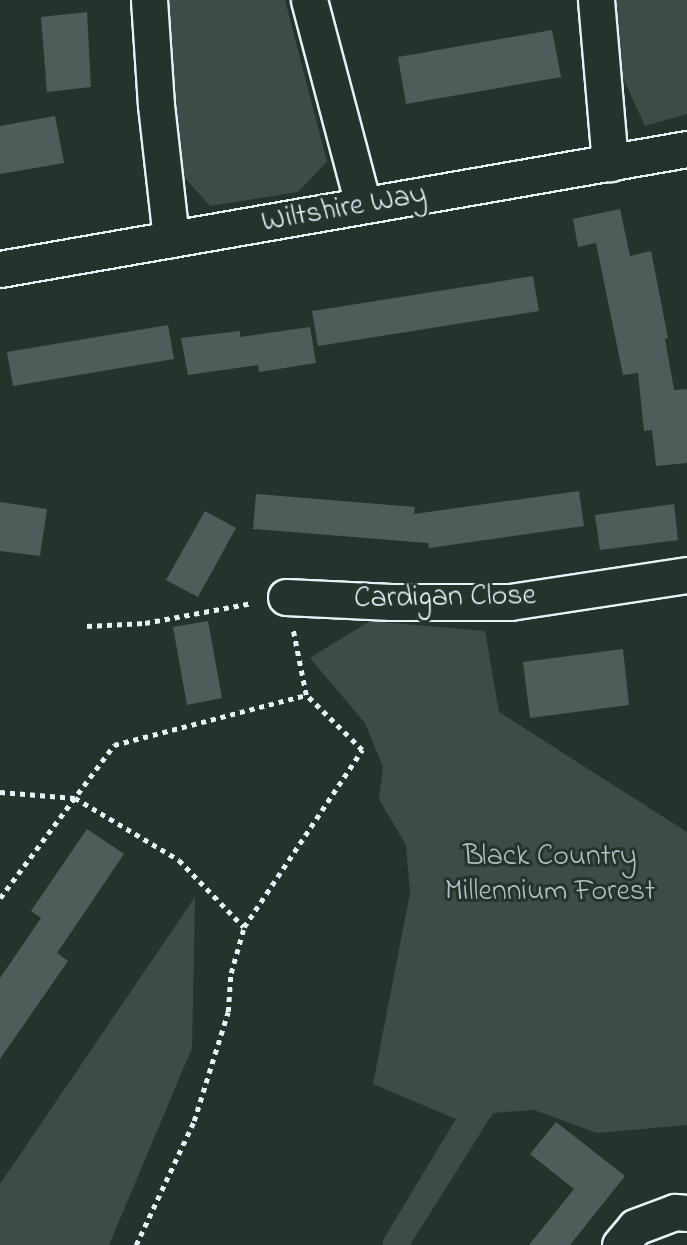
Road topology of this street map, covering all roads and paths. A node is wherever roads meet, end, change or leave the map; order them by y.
1 (149, 0) edge
2 (309, 0) edge
3 (596, 0) edge
4 (687, 149) edge
5 (610, 163) junction
6 (363, 205) junction
7 (171, 239) junction
8 (0, 269) edge
9 (687, 575) edge
10 (286, 597) junction
11 (87, 626) dead end
12 (306, 695) junction
13 (0, 792) edge
14 (75, 798) junction
15 (0, 898) edge
16 (244, 927) junction
17 (687, 1213) edge
18 (136, 1245) edge
19 (620, 1245) edge

1 - 7 street
2 - 6 street
3 - 5 street
4 - 5 street, Wiltshire Way
5 - 6 street, Wiltshire Way
6 - 7 street, Wiltshire Way
7 - 8 street, Wiltshire Way
9 - 10 street, Cardigan Close
10 - 11 path
10 - 12 path
12 - 14 path
12 - 16 path
13 - 14 path
14 - 15 path
14 - 16 path
16 - 18 path
17 - 19 street

